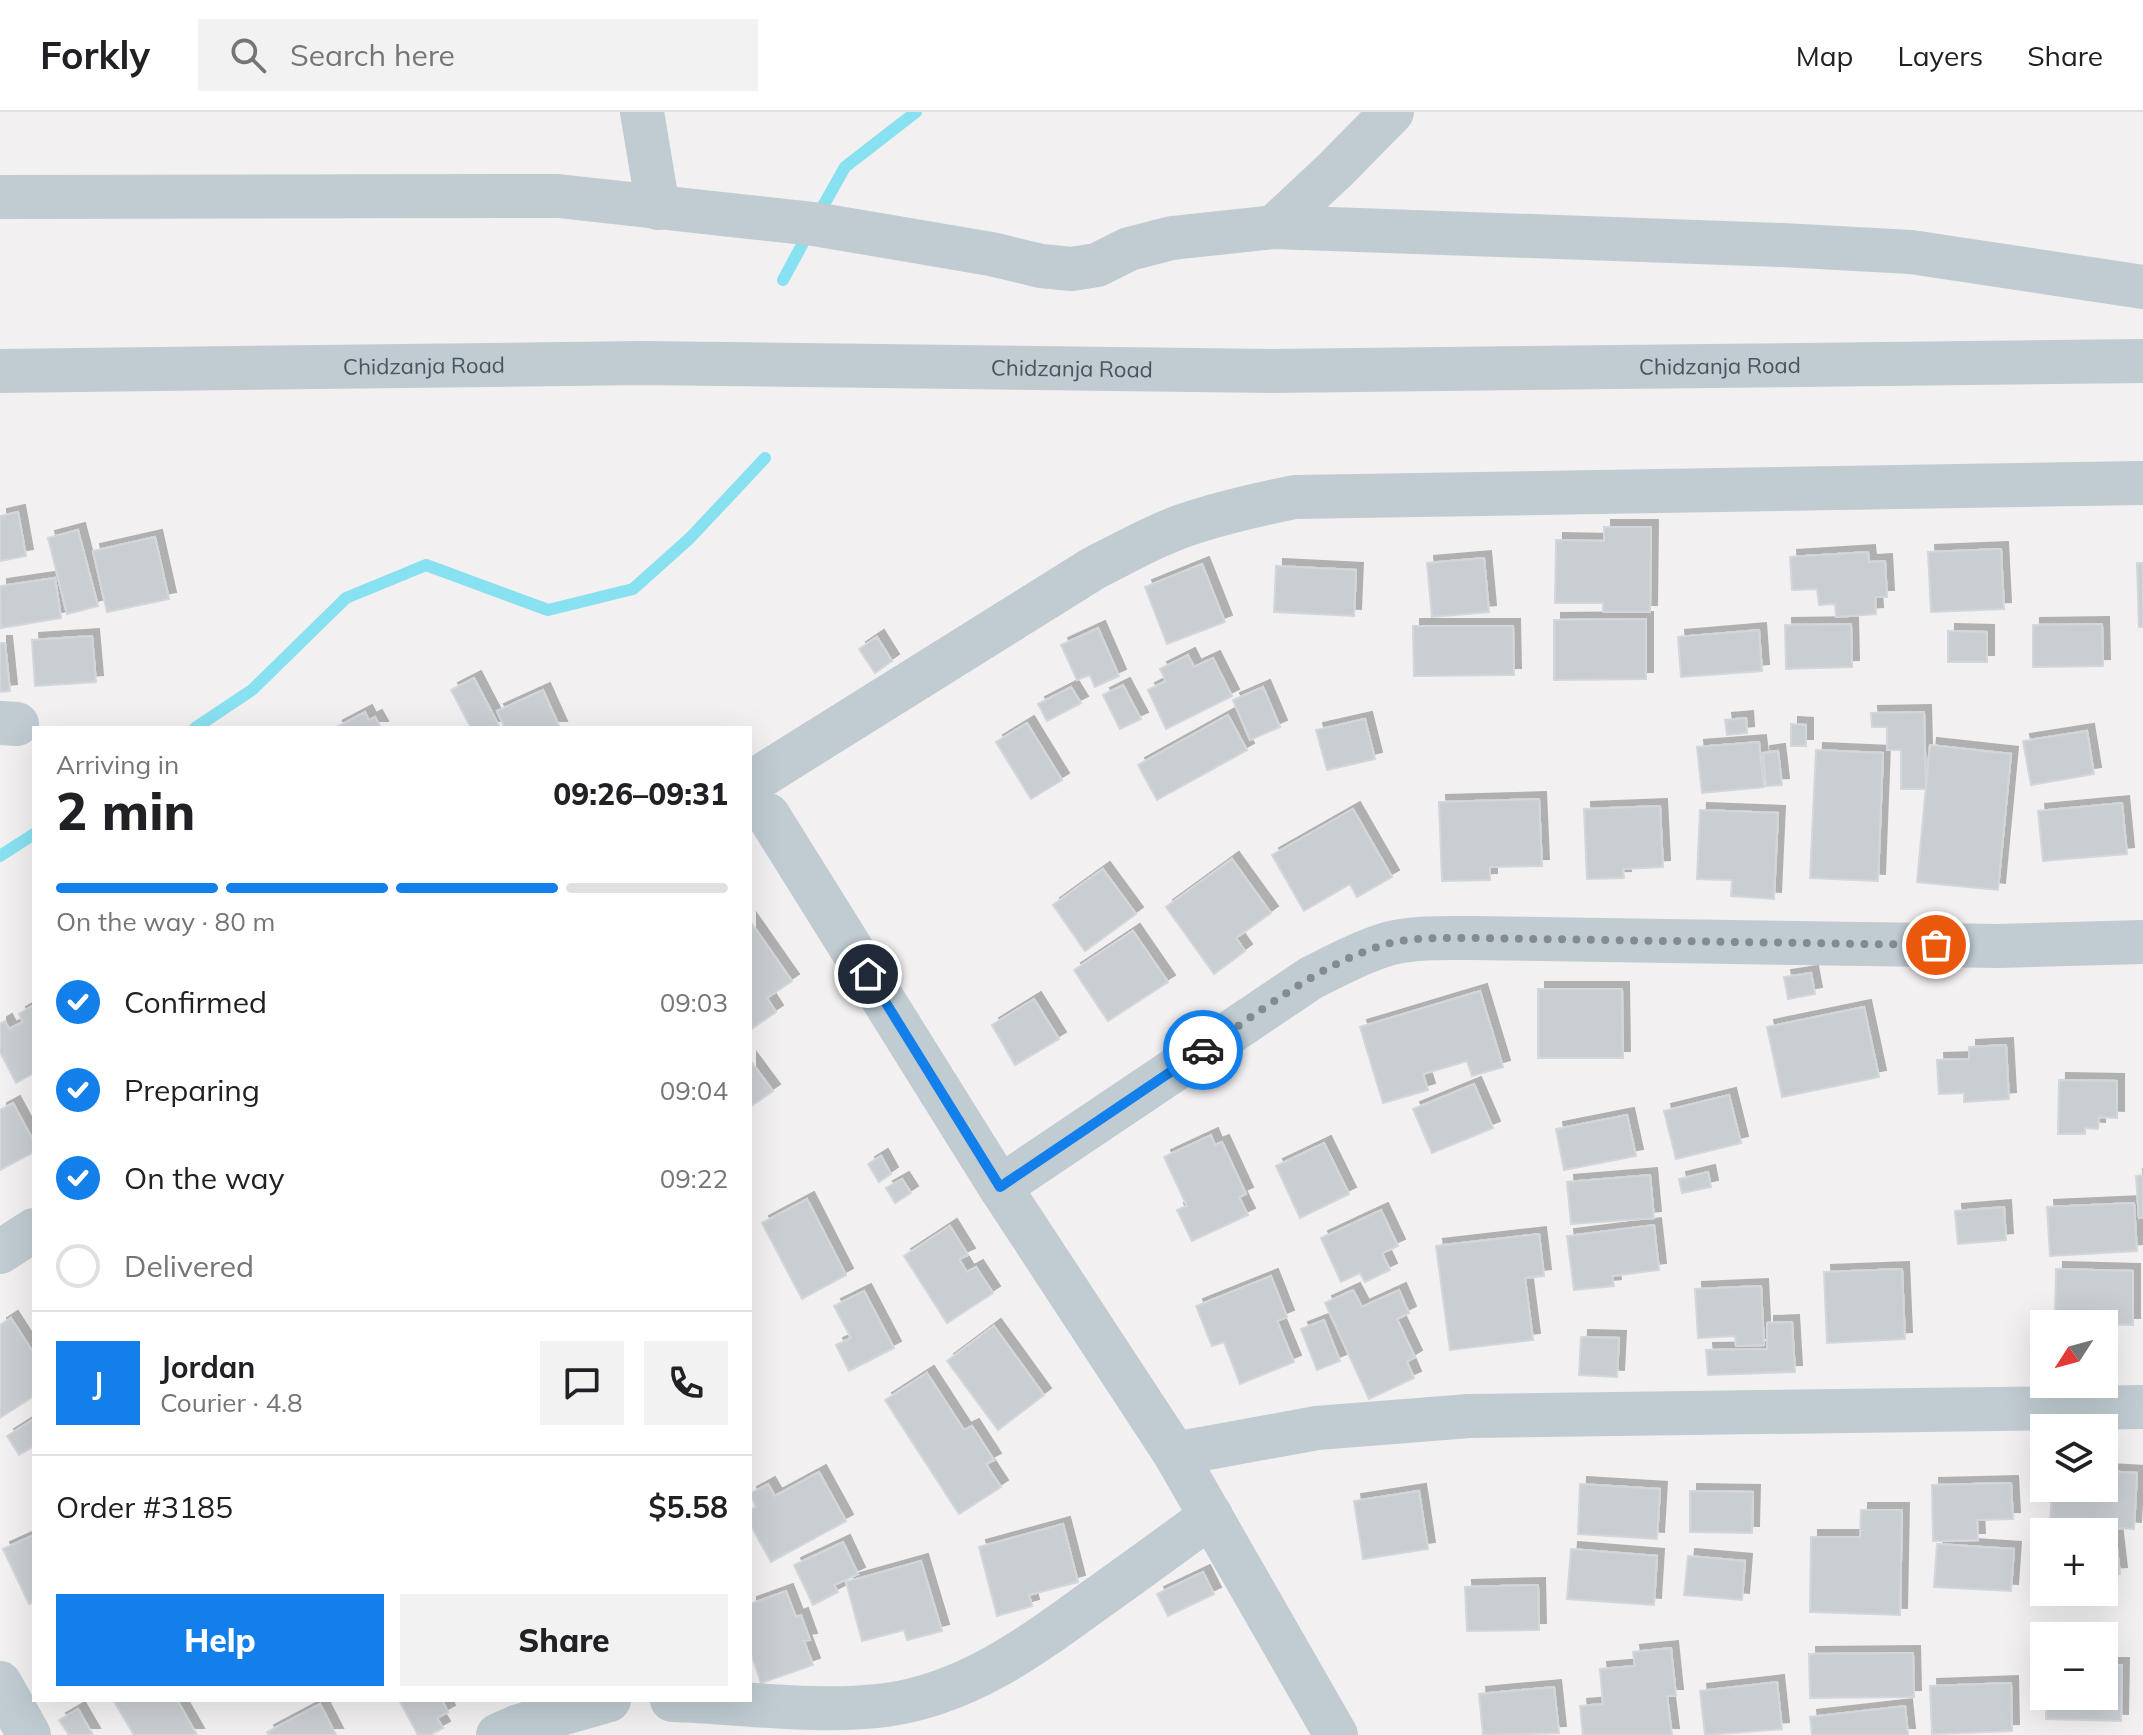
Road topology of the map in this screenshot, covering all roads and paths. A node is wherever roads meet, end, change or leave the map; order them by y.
1 (642, 112) edge
2 (1392, 112) edge
3 (0, 197) edge
4 (658, 208) junction
5 (1274, 227) junction
6 (2143, 287) edge
7 (2143, 361) edge
8 (0, 371) edge
9 (2143, 483) edge
10 (752, 782) edge
11 (752, 808) edge
12 (2143, 942) edge
13 (1000, 1187) junction
14 (32, 1231) edge
15 (0, 1252) edge
16 (2143, 1407) edge
17 (1175, 1454) junction
18 (1211, 1516) junction
19 (0, 1683) edge
20 (602, 1702) edge
21 (713, 1702) edge
22 (29, 1735) edge
23 (498, 1735) edge
24 (1336, 1735) edge

1 - 4 street
2 - 5 street
3 - 4 street
4 - 5 street
5 - 6 street
7 - 8 street, Chidzanja Road
9 - 10 street
11 - 13 street
12 - 13 street
13 - 17 street
14 - 15 street
16 - 17 street
17 - 18 street
18 - 21 street
18 - 24 street
19 - 22 street
20 - 23 street

